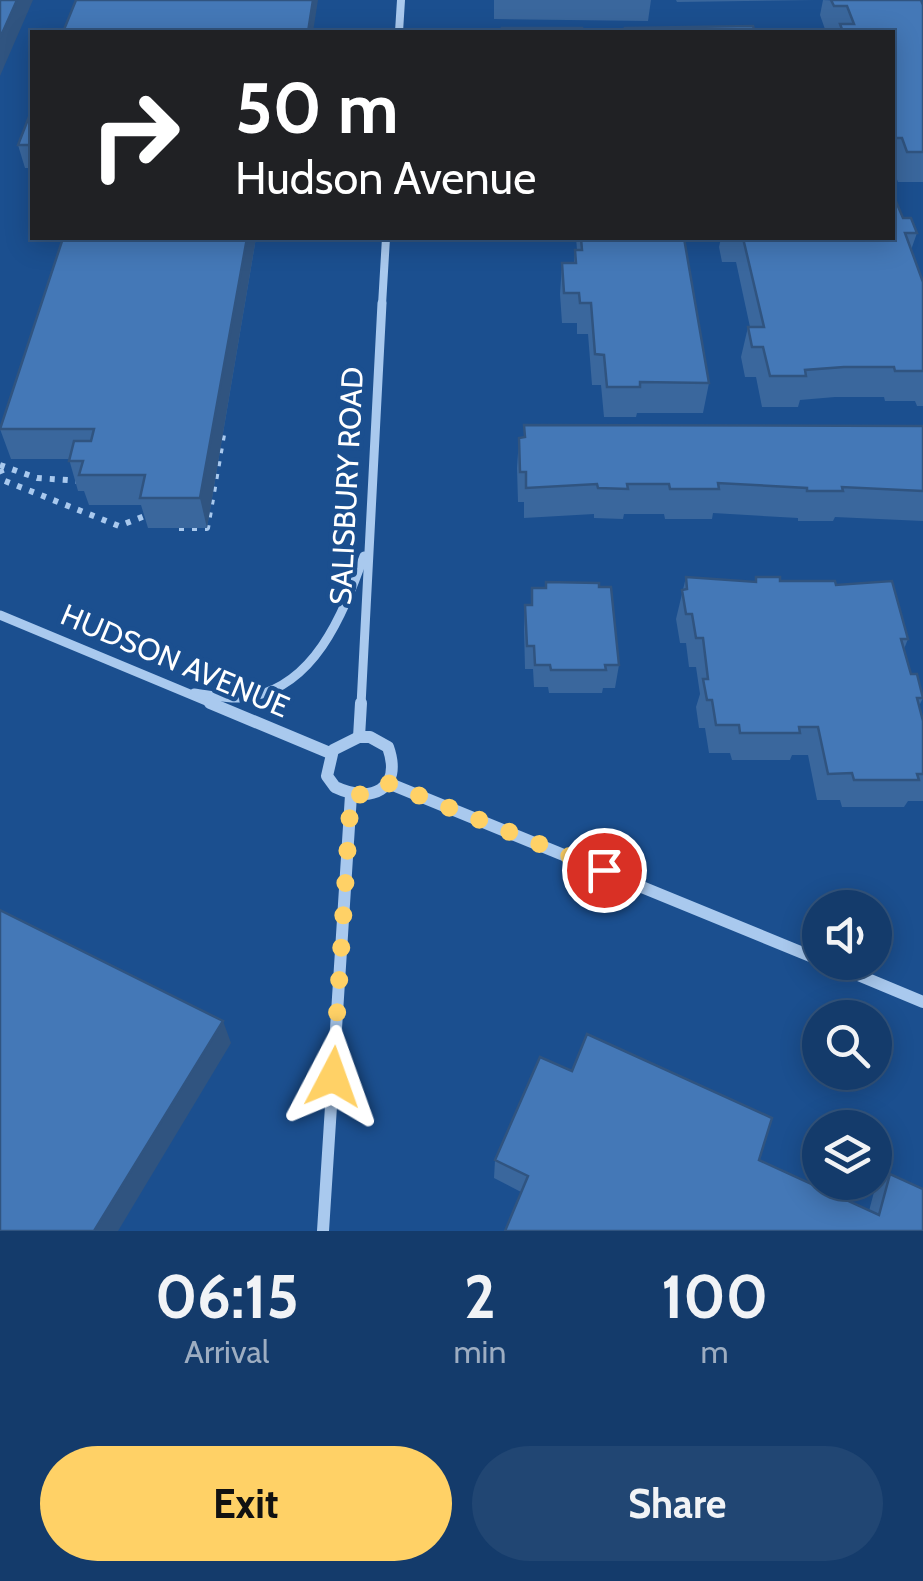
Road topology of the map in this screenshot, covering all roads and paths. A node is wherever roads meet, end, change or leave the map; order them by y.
1 (401, 0) edge
2 (398, 30) edge
3 (386, 240) edge
4 (224, 432) dead end
5 (0, 467) edge
6 (81, 481) edge
7 (148, 528) edge
8 (168, 528) edge
9 (369, 541) junction
10 (0, 615) edge
11 (182, 692) junction
12 (359, 737) junction
13 (330, 753) junction
14 (388, 783) junction
15 (351, 795) junction
16 (802, 952) edge
17 (869, 980) edge
18 (923, 1002) edge
19 (324, 1231) edge

1 - 2 street
3 - 9 street, SALISBURY ROAD
4 - 8 path
5 - 6 path
5 - 7 path
9 - 11 street
9 - 12 street, SALISBURY ROAD
10 - 11 street, HUDSON AVENUE
11 - 13 street, HUDSON AVENUE
12 - 13 street
12 - 14 street
13 - 15 street
14 - 15 street
14 - 16 street
15 - 19 street
17 - 18 street

